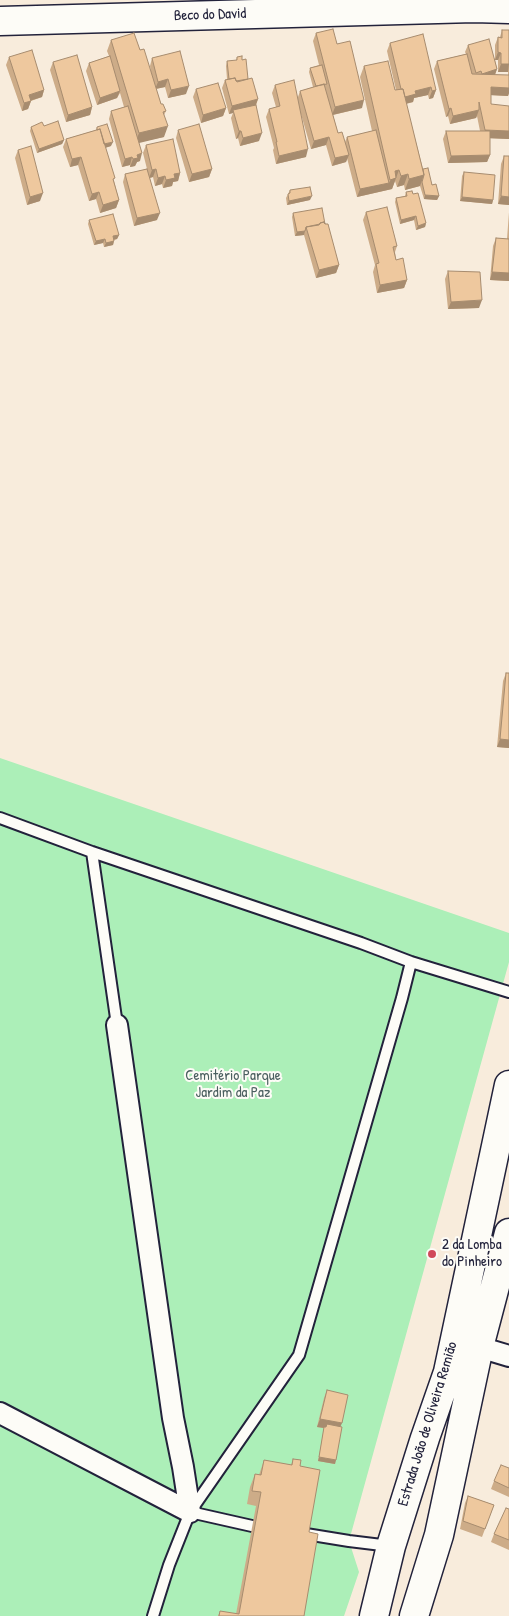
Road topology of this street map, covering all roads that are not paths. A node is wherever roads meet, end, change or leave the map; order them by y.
1 (472, 4) edge
2 (509, 9) edge
3 (0, 21) edge
4 (0, 818) edge
5 (92, 852) junction
6 (411, 962) junction
7 (509, 992) edge
8 (117, 1024) joint
9 (509, 1085) edge
10 (509, 1233) edge
11 (479, 1347) junction
12 (509, 1356) edge
13 (0, 1413) edge
14 (190, 1512) junction
15 (400, 1518) junction
16 (252, 1526) dead end
17 (306, 1534) edge
18 (439, 1535) junction
19 (391, 1546) junction
20 (385, 1573) junction
21 (423, 1586) junction
22 (153, 1616) edge
23 (374, 1616) edge
24 (414, 1616) edge

1 - 2 main road, Beco do David
1 - 3 main road, Beco do David
4 - 5 lane
5 - 6 lane
5 - 8 lane
6 - 7 lane
6 - 14 lane
8 - 14 street
9 - 15 main road, Estrada João de Oliveira Remião
10 - 11 main road, Estrada João de Oliveira Remião
11 - 12 street
11 - 18 main road, Estrada João de Oliveira Remião
13 - 14 street
14 - 16 lane
14 - 22 lane
15 - 18 main road
15 - 19 main road, Estrada João de Oliveira Remião
17 - 19 lane
18 - 21 main road, Estrada João de Oliveira Remião
19 - 20 main road, Estrada João de Oliveira Remião
20 - 21 main road
20 - 23 main road, Estrada João de Oliveira Remião
21 - 24 main road, Estrada João de Oliveira Remião

